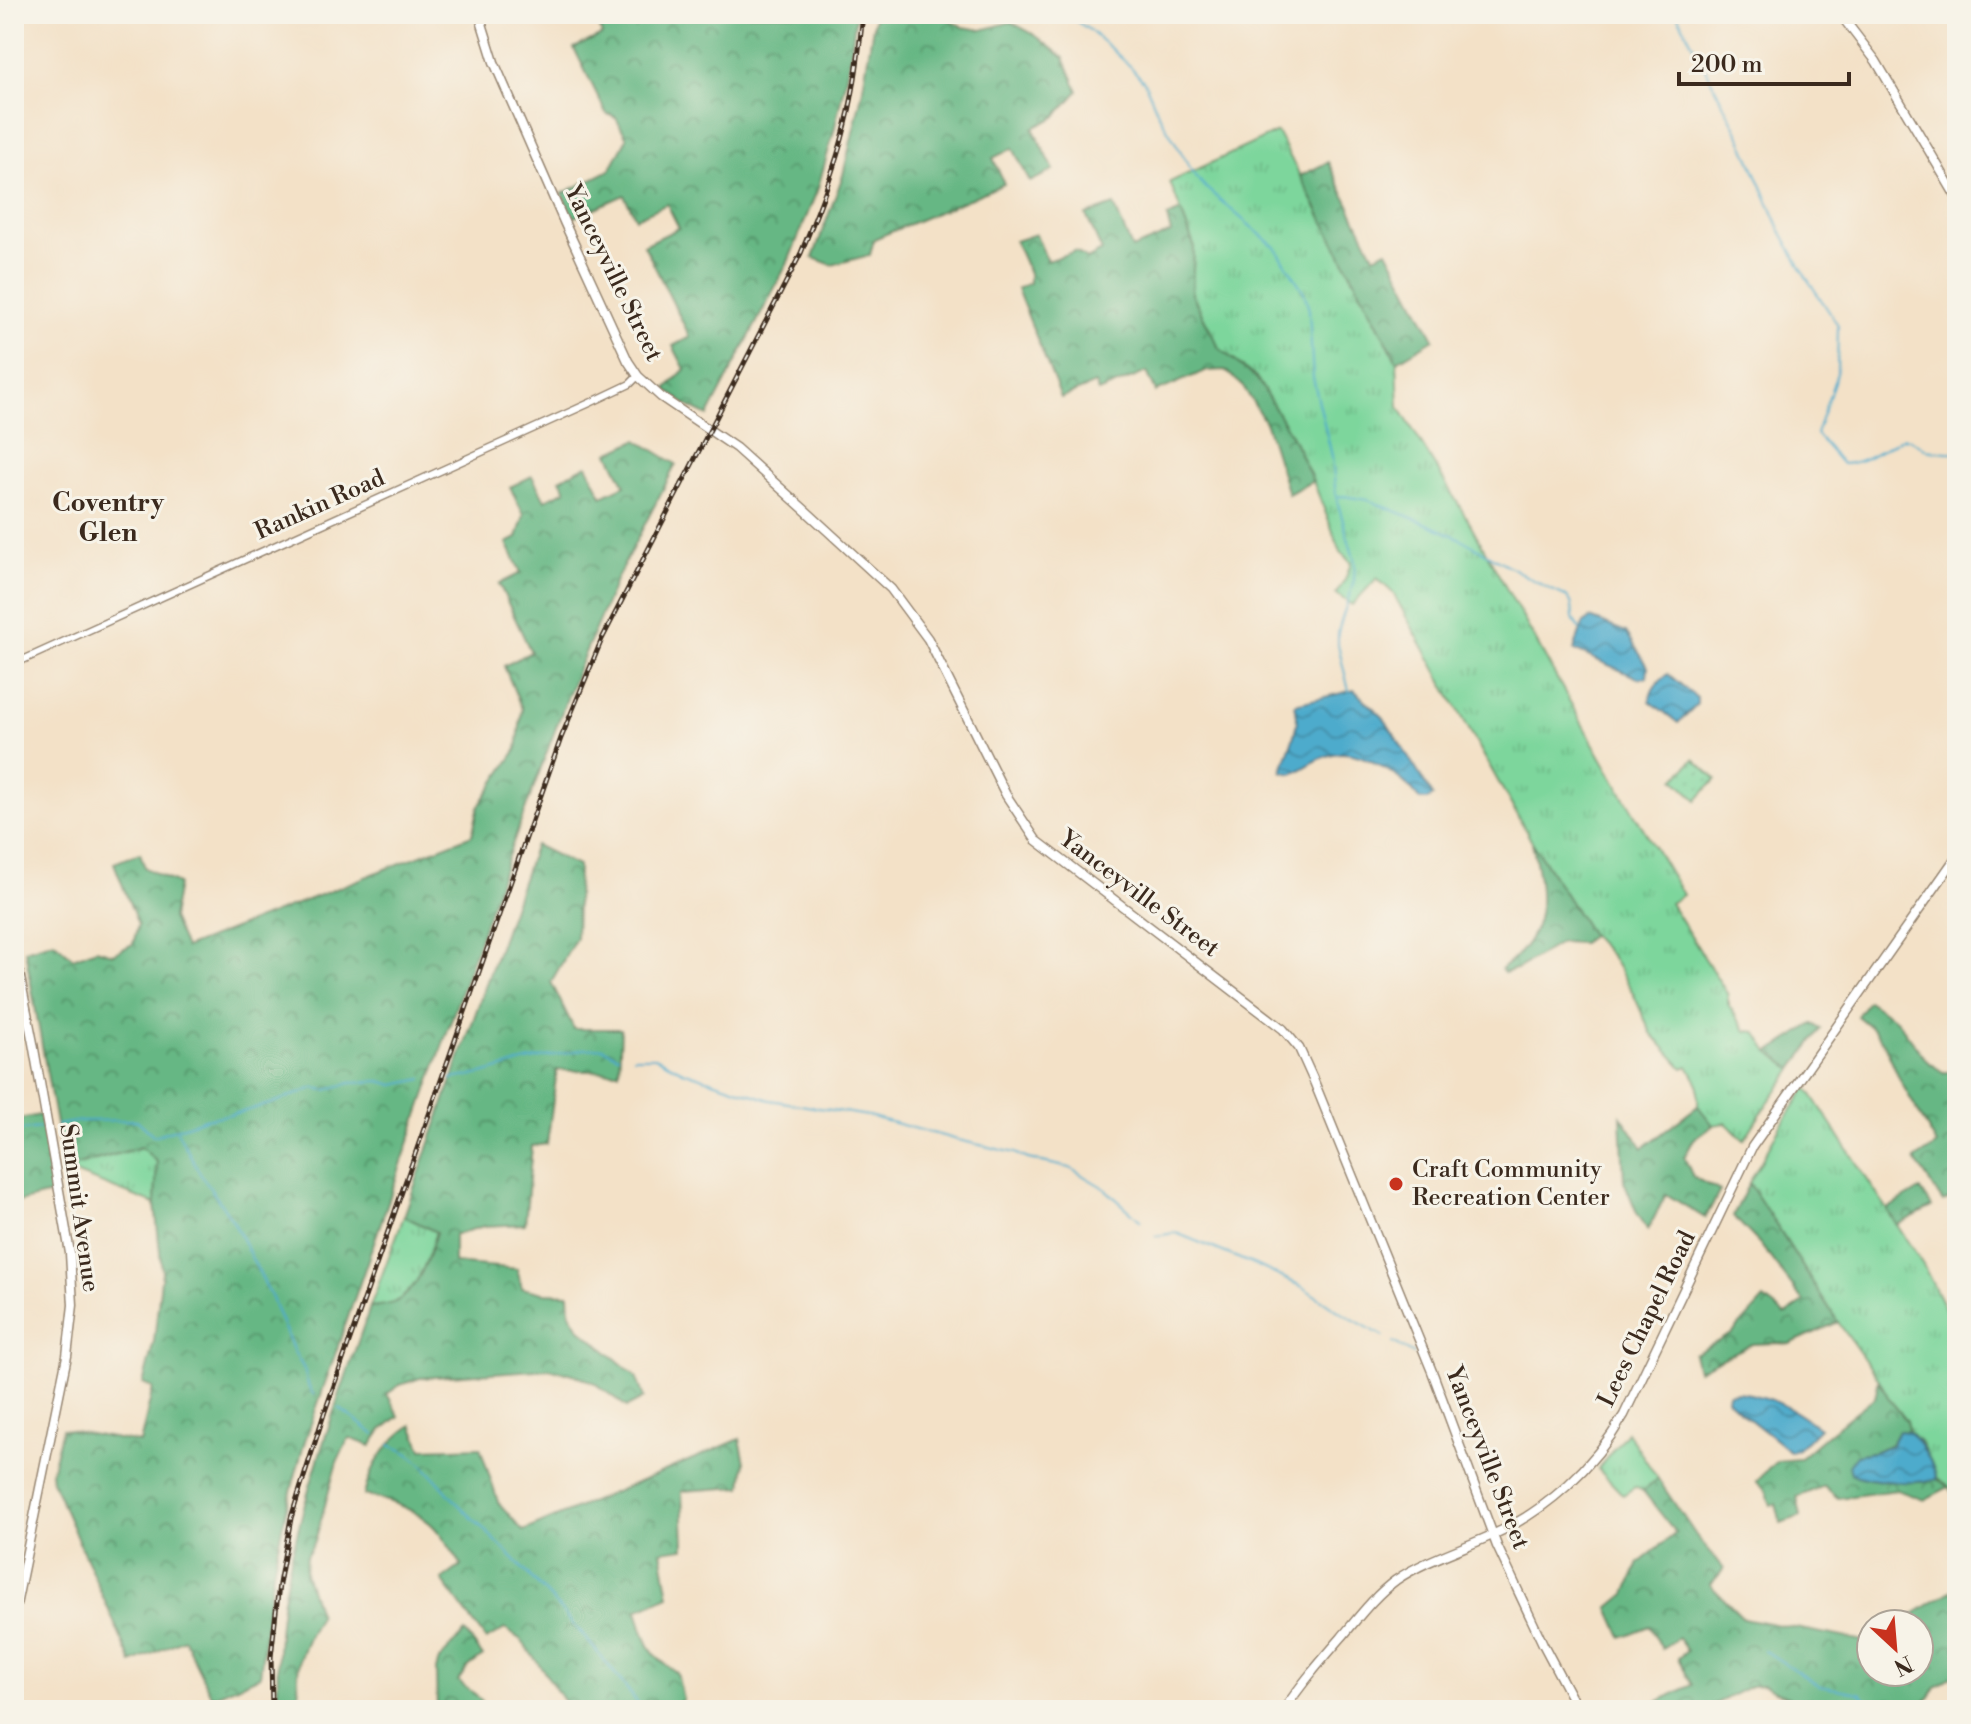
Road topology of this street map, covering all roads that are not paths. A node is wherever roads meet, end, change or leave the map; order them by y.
1 (479, 14) edge
2 (1840, 14) edge
3 (1957, 198) edge
4 (638, 376) junction
5 (14, 664) edge
6 (1957, 856) edge
7 (14, 947) edge
8 (1493, 1535) junction
9 (14, 1615) edge
10 (1284, 1710) edge
11 (1578, 1710) edge

1 - 4 main road, Yanceyville Street
2 - 3 main road
4 - 5 street, Rankin Road
4 - 8 main road, Yanceyville Street
6 - 8 main road, Lees Chapel Road
7 - 9 main road, Summit Avenue
8 - 10 main road, Lees Chapel Road
8 - 11 main road, Yanceyville Street

